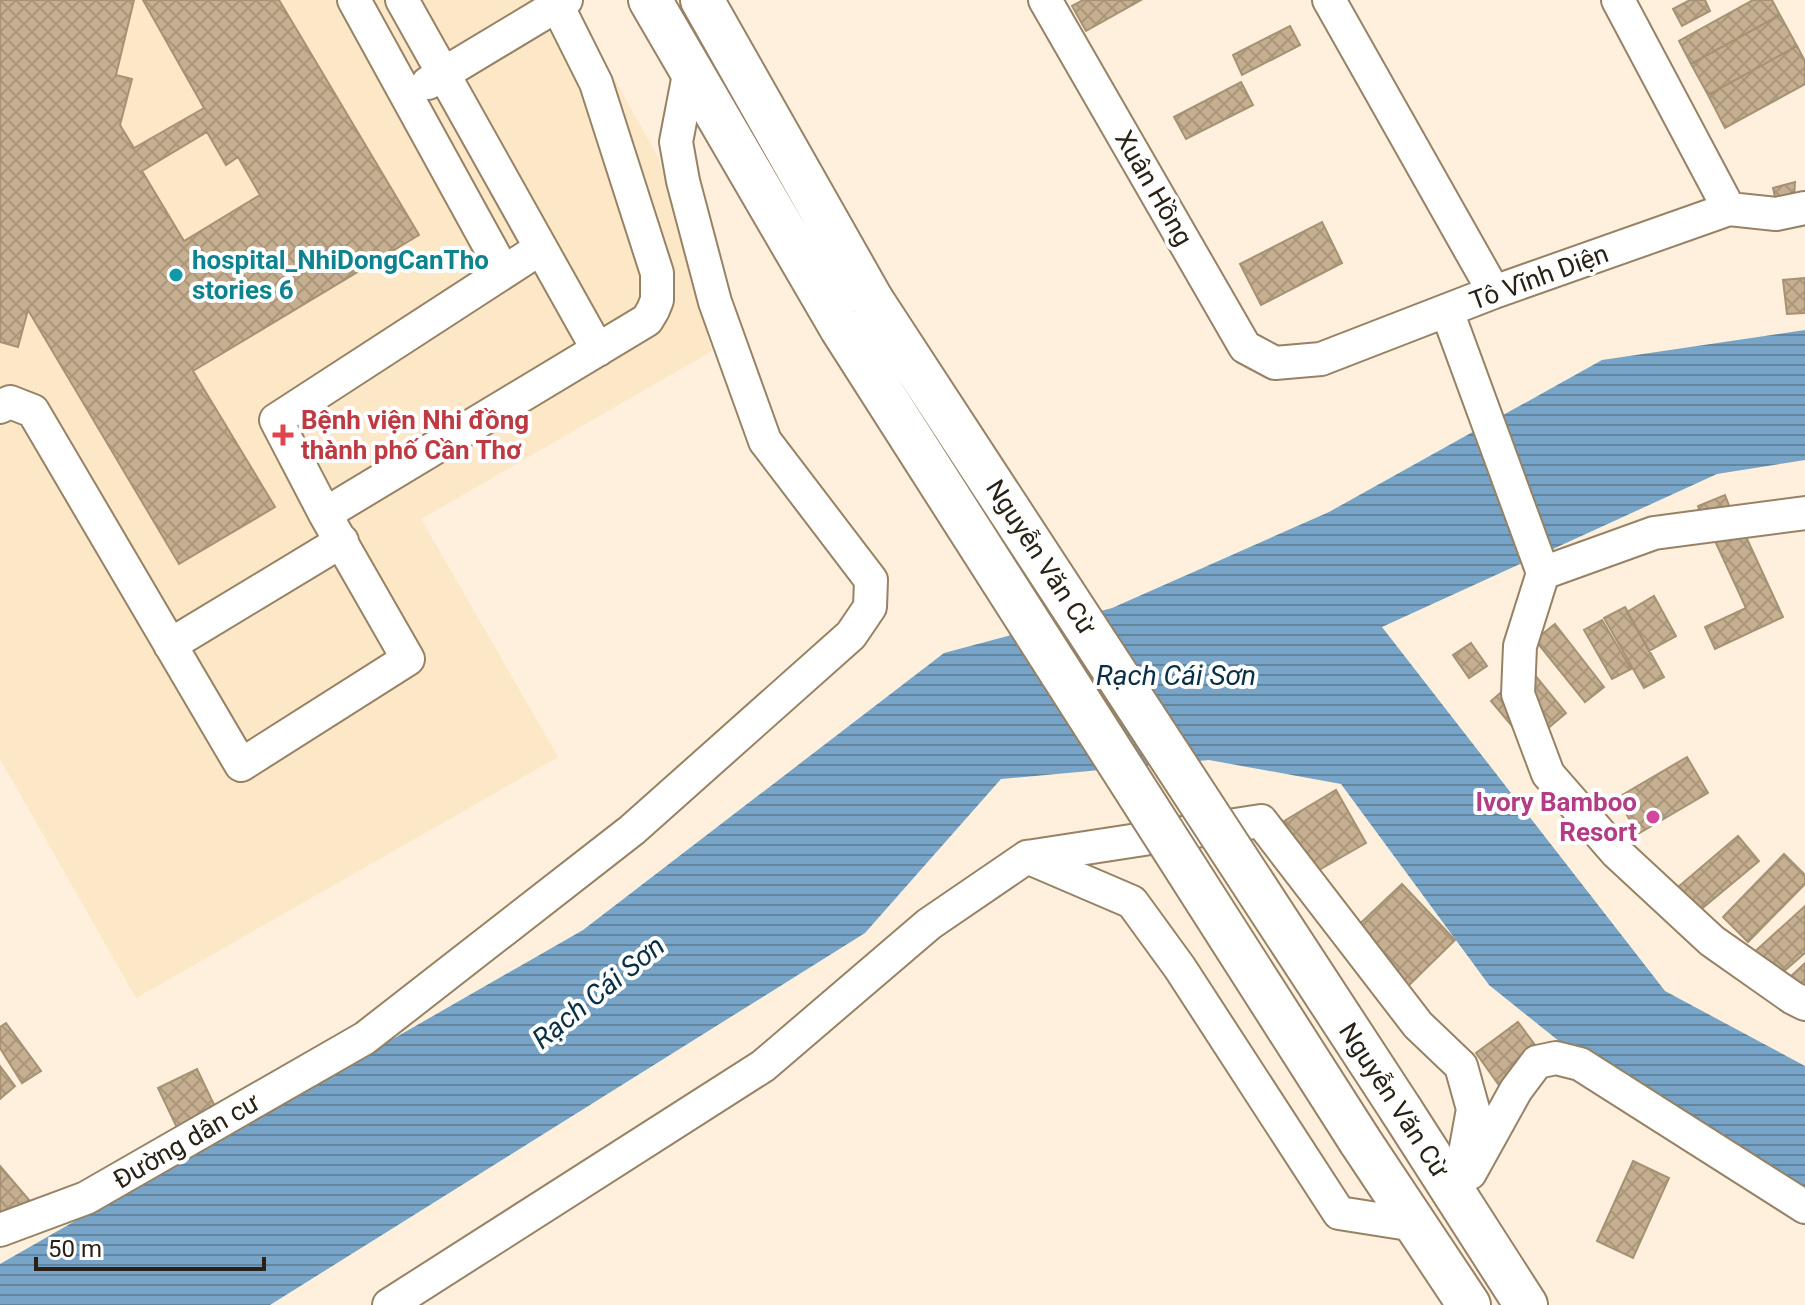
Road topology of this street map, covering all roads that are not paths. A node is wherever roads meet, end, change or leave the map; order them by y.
1 (354, 0) edge
2 (402, 0) edge
3 (650, 0) edge
4 (702, 0) edge
5 (1045, 0) edge
6 (1329, 0) edge
7 (1618, 0) edge
8 (562, 3) edge
9 (690, 69) junction
10 (444, 73) junction
11 (406, 97) junction
12 (1729, 209) junction
13 (1795, 216) edge
14 (541, 248) junction
15 (503, 271) junction
16 (1494, 292) junction
17 (1447, 311) junction
18 (598, 350) junction
19 (1275, 363) joint
20 (0, 407) edge
21 (1805, 513) edge
22 (334, 528) junction
23 (1543, 573) junction
24 (170, 645) junction
25 (1027, 857) junction
26 (1805, 1004) edge
27 (1457, 1197) junction
28 (1805, 1207) edge
29 (1415, 1225) junction
30 (0, 1230) edge
31 (389, 1305) edge
32 (1469, 1305) edge
33 (1526, 1305) edge

1 - 11 street
2 - 10 street
3 - 9 main road, Nguyễn Văn Cừ
4 - 27 main road, Nguyễn Văn Cừ, bridge
5 - 19 street, Xuân Hồng
6 - 16 street
7 - 12 street
8 - 10 street
8 - 18 street
9 - 29 main road, Nguyễn Văn Cừ, bridge
9 - 30 street, Đường dân cư
10 - 11 street
10 - 14 street
11 - 15 street
12 - 13 street, Tô Vĩnh Diện
12 - 16 street, Tô Vĩnh Diện
14 - 15 street
14 - 18 street
15 - 22 street
16 - 17 street, Tô Vĩnh Diện
17 - 19 street, Tô Vĩnh Diện
17 - 23 street
18 - 22 street
20 - 24 street
21 - 23 street
22 - 24 street
22 - 24 street
23 - 26 street
25 - 27 street
25 - 29 street
25 - 31 street
27 - 28 street
27 - 33 main road, Nguyễn Văn Cừ
29 - 32 main road, Nguyễn Văn Cừ

